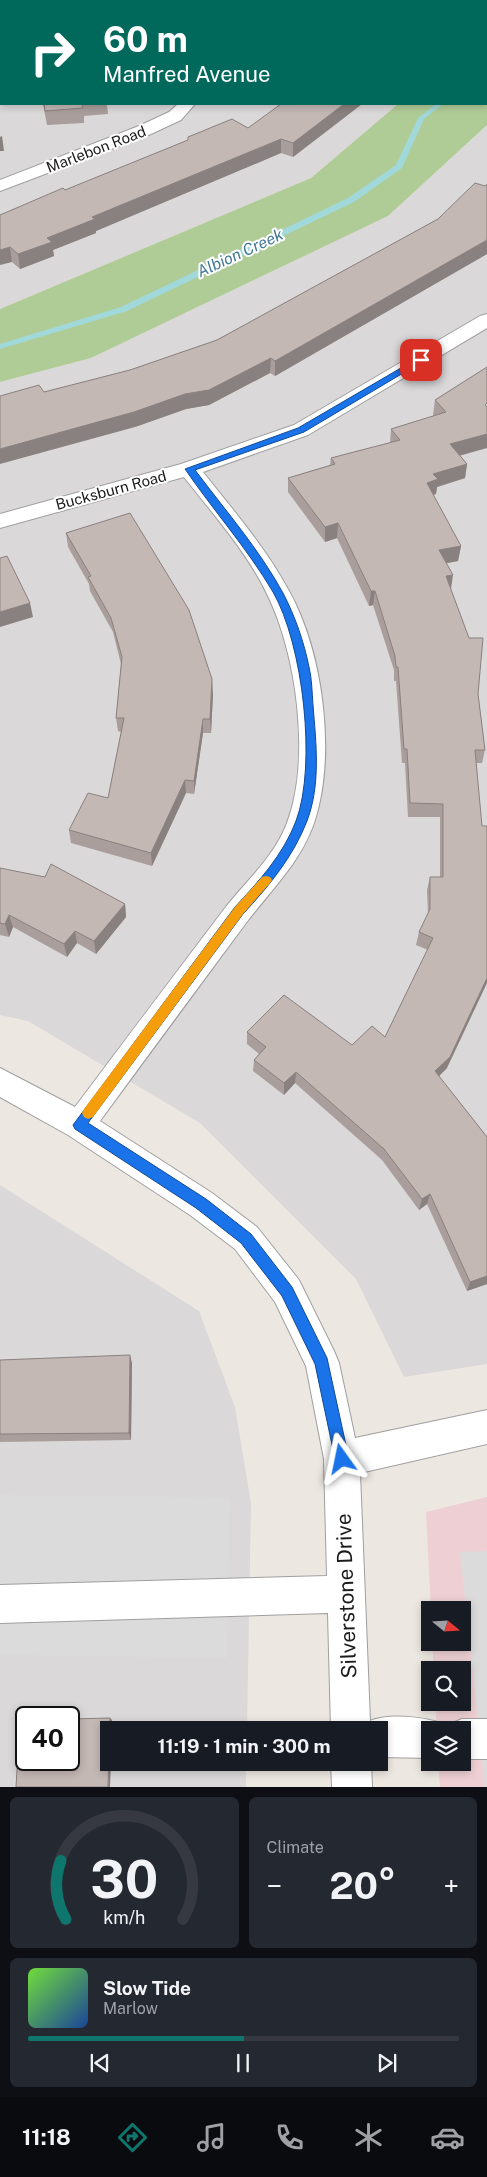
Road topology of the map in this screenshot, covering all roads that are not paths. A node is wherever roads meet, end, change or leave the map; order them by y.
1 (186, 105) edge
2 (0, 186) edge
3 (487, 320) edge
4 (189, 469) junction
5 (0, 520) edge
6 (0, 1081) edge
7 (79, 1125) junction
8 (487, 1427) edge
9 (342, 1459) junction
10 (347, 1594) junction
11 (0, 1604) edge
12 (351, 1721) edge
13 (388, 1737) edge
14 (421, 1738) edge
15 (471, 1739) edge
16 (487, 1739) edge
17 (351, 1771) edge
18 (352, 1787) edge

1 - 2 street, Marlebon Road
3 - 4 street, Bucksburn Road
4 - 5 street, Bucksburn Road
4 - 7 street
6 - 7 street, Silverstone Drive
7 - 9 street, Silverstone Drive
8 - 9 street
9 - 10 street, Silverstone Drive
10 - 11 street
10 - 12 street, Silverstone Drive
13 - 14 street
15 - 16 street
17 - 18 street

